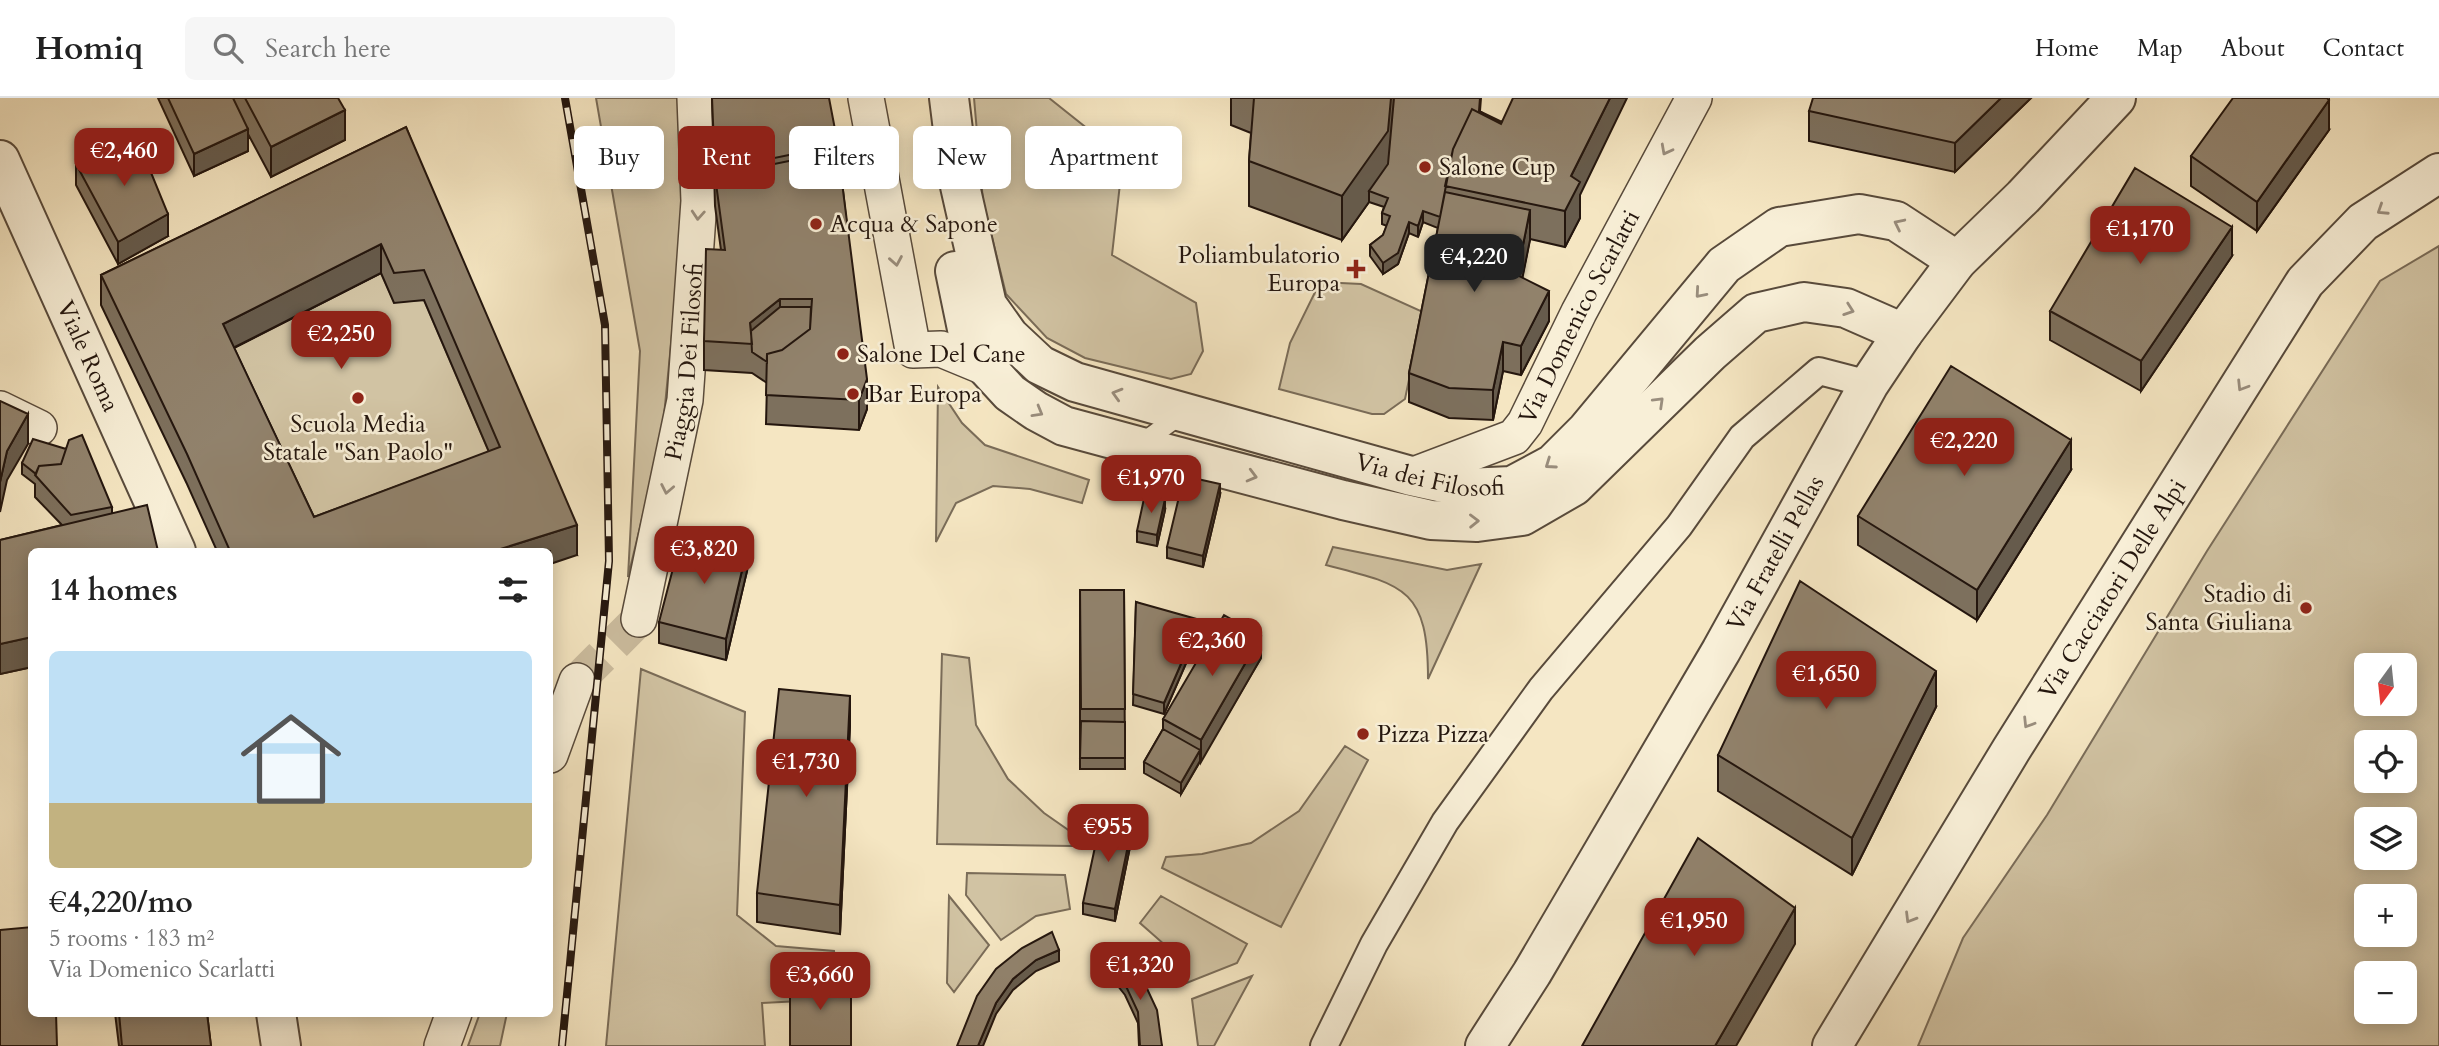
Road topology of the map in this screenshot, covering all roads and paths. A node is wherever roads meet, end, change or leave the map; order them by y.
1 (695, 98) edge
2 (866, 98) edge
3 (949, 98) edge
4 (1693, 98) edge
5 (2116, 98) edge
6 (952, 126) edge
7 (0, 160) edge
8 (2439, 173) edge
9 (960, 189) edge
10 (961, 189) edge
11 (1957, 261) junction
12 (1903, 333) junction
13 (987, 368) junction
14 (1869, 384) junction
15 (0, 410) edge
16 (1183, 413) junction
17 (39, 428) dead end
18 (1138, 446) junction
19 (1411, 476) junction
20 (1129, 483) dead end
21 (175, 548) edge
22 (639, 619) tunnel mouth
23 (577, 681) tunnel mouth
24 (553, 747) edge
25 (277, 1017) edge
26 (453, 1017) edge
27 (1841, 1038) edge
28 (281, 1046) edge
29 (442, 1046) edge
30 (1324, 1046) edge
31 (1485, 1046) edge

1 -> 22 street, Piaggia Dei Filosofi
2 -> 13 street
3 - 6 street, Via dei Filosofi
4 -> 19 street, Via Domenico Scarlatti
5 - 11 street, Via Fratelli Pellas
7 - 21 street, Viale Roma
8 -> 27 street, Via Cacciatori Delle Alpi
9 - 13 street, Via dei Filosofi
16 -> 10 street, Via dei Filosofi
11 - 12 street, Via Fratelli Pellas
11 -> 19 street, Via dei Filosofi
12 - 14 street, Via Fratelli Pellas
18 -> 12 street, Via dei Filosofi
13 -> 18 street, Via dei Filosofi
14 - 30 street
14 - 31 street, Via Fratelli Pellas
15 - 17 street
16 - 18 lane
16 - 19 street, Via dei Filosofi
18 - 20 lane
23 - 24 street
25 - 28 street
26 - 29 street

